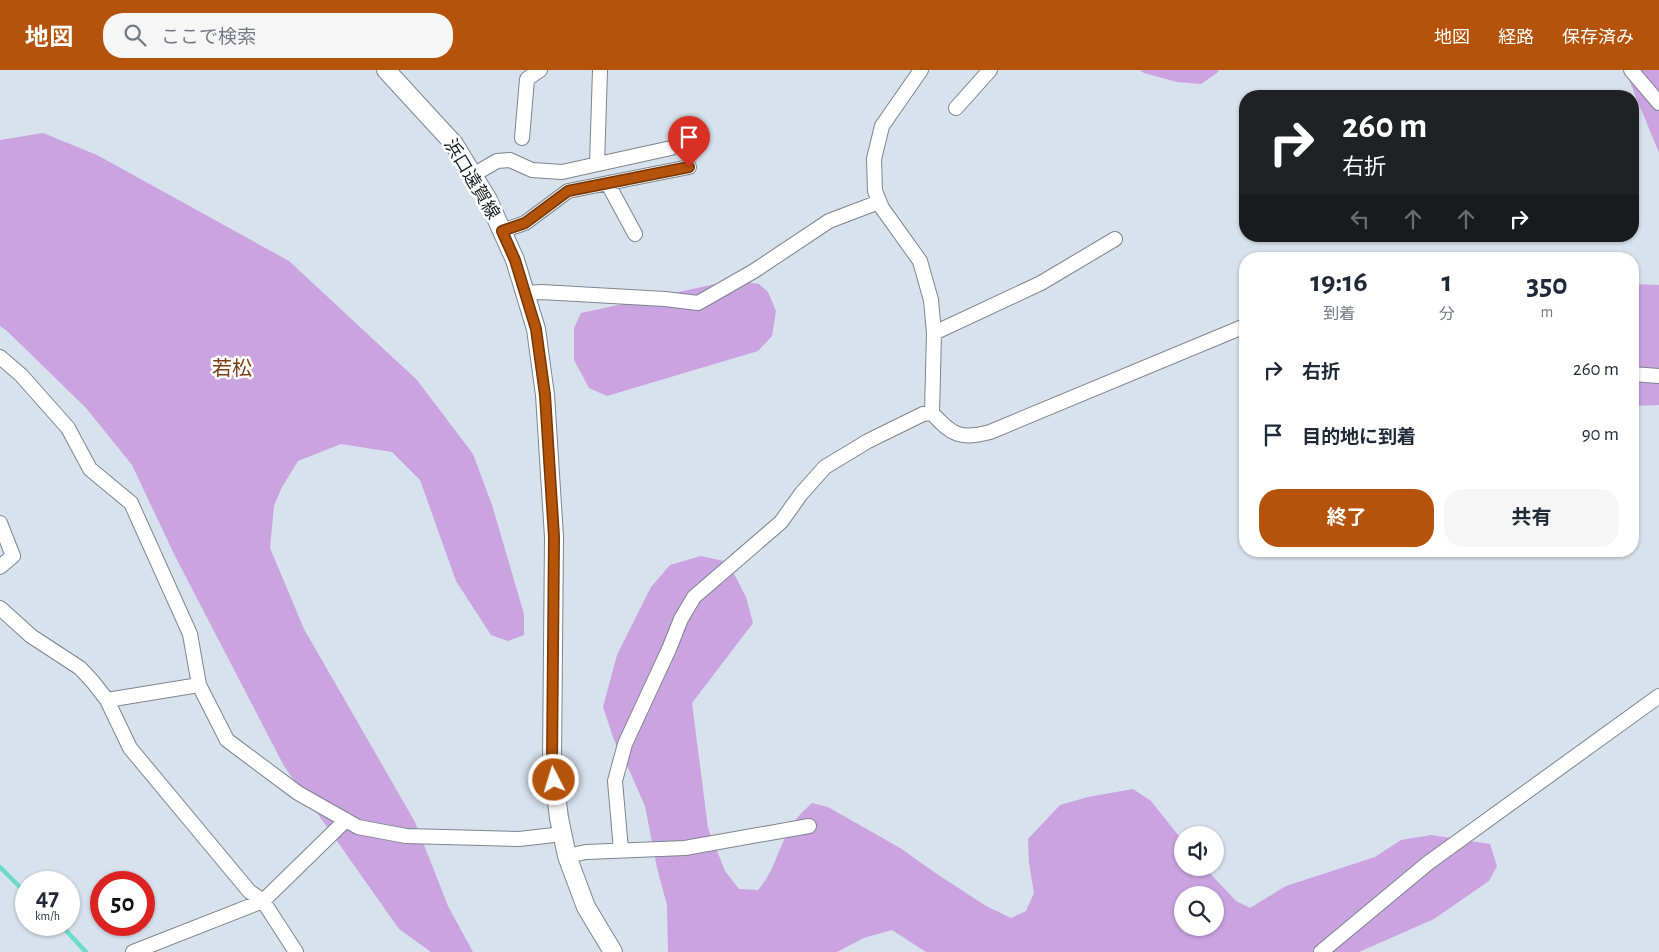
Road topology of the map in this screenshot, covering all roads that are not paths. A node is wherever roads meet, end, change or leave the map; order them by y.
1 (386, 70) edge
2 (540, 70) edge
3 (600, 70) edge
4 (921, 70) edge
5 (990, 70) edge
6 (1631, 70) edge
7 (1659, 103) edge
8 (956, 108) dead end
9 (522, 138) dead end
10 (670, 148) dead end
11 (597, 164) junction
12 (689, 167) dead end
13 (473, 175) junction
14 (608, 184) junction
15 (880, 202) junction
16 (502, 231) junction
17 (635, 234) dead end
18 (1116, 239) dead end
19 (525, 293) junction
20 (1239, 328) edge
21 (934, 333) junction
22 (3, 364) edge
23 (1639, 375) edge
24 (1659, 376) edge
25 (932, 413) junction
26 (0, 523) edge
27 (0, 567) edge
28 (0, 608) edge
29 (199, 685) junction
30 (1659, 696) edge
31 (107, 700) junction
32 (346, 820) junction
33 (809, 826) dead end
34 (563, 834) junction
35 (621, 850) junction
36 (567, 856) junction
37 (263, 901) junction
38 (133, 952) edge
39 (296, 952) edge
40 (613, 952) edge
41 (1321, 952) edge

1 - 13 main road, 浜口遠賀線
2 - 9 street
3 - 11 street
4 - 15 street
5 - 8 street
6 - 7 street
10 - 11 street
11 - 13 street
12 - 14 street
13 - 16 main road, 浜口遠賀線
14 - 16 street
14 - 17 street
15 - 19 street
15 - 21 street
16 - 19 main road, 浜口遠賀線
18 - 21 street
19 - 34 main road, 浜口遠賀線
20 - 25 street
21 - 25 street
22 - 29 street
23 - 24 street
25 - 35 street
26 - 27 street
28 - 31 street
29 - 31 street
29 - 32 street
30 - 41 street
31 - 37 street
32 - 34 street
32 - 37 street
33 - 35 street
34 - 36 main road, 浜口遠賀線
35 - 36 street
36 - 40 main road, 浜口遠賀線
37 - 38 street
37 - 39 street

